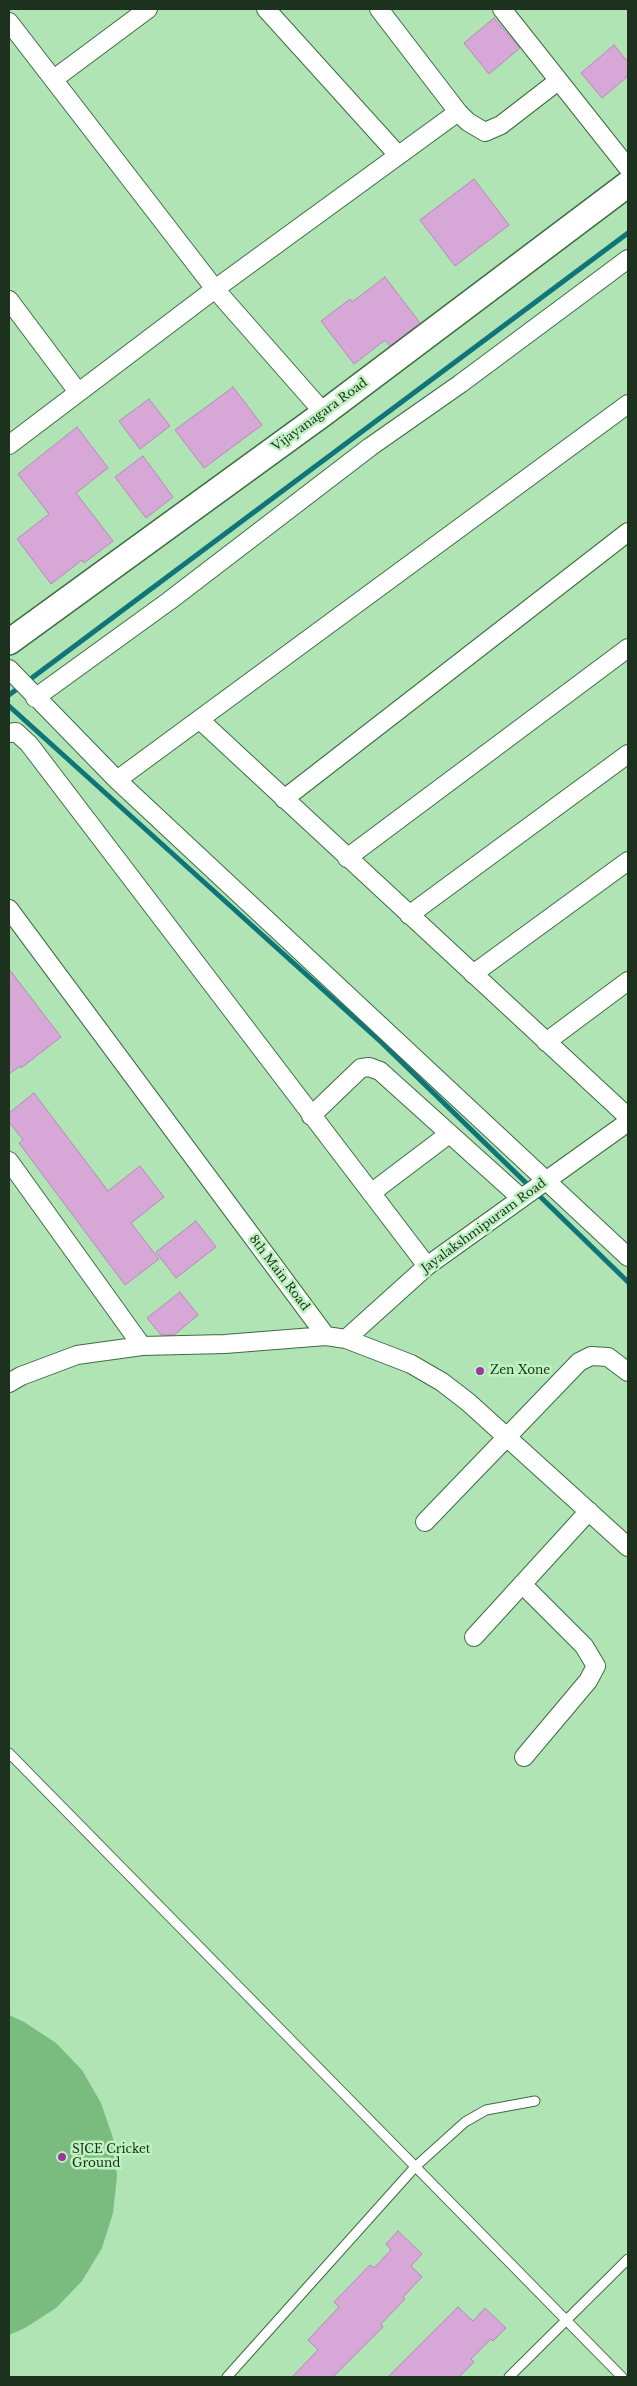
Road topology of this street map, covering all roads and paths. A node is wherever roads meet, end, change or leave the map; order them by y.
1 (148, 9) edge
2 (266, 9) edge
3 (379, 9) edge
4 (502, 9) edge
5 (9, 22) edge
6 (54, 79) junction
7 (558, 81) junction
8 (458, 112) junction
9 (398, 155) junction
10 (628, 168) edge
11 (628, 184) edge
12 (628, 259) edge
13 (215, 289) junction
14 (9, 300) edge
15 (78, 392) junction
16 (628, 404) edge
17 (324, 413) junction
18 (9, 445) edge
19 (628, 532) edge
20 (9, 642) edge
21 (628, 648) edge
22 (9, 669) edge
23 (35, 698) junction
24 (200, 720) junction
25 (9, 733) edge
26 (628, 754) edge
27 (117, 780) junction
28 (284, 799) junction
29 (347, 858) junction
30 (628, 860) edge
31 (9, 909) edge
32 (410, 915) junction
33 (473, 974) junction
34 (628, 982) edge
35 (546, 1042) junction
36 (311, 1116) junction
37 (628, 1118) edge
38 (628, 1122) edge
39 (449, 1134) junction
40 (9, 1161) edge
41 (546, 1180) junction
42 (371, 1193) junction
43 (522, 1198) junction
44 (628, 1257) edge
45 (427, 1266) junction
46 (326, 1336) junction
47 (346, 1339) junction
48 (142, 1346) junction
49 (628, 1372) edge
50 (9, 1384) edge
51 (508, 1438) junction
52 (589, 1511) junction
53 (425, 1522) dead end
54 (628, 1547) edge
55 (522, 1584) junction
56 (474, 1637) dead end
57 (9, 1753) edge
58 (524, 1757) dead end
59 (535, 2101) dead end
60 (415, 2167) junction
61 (628, 2259) edge
62 (566, 2321) junction
63 (227, 2377) edge
64 (509, 2377) edge
65 (622, 2377) edge

1 - 6 street
2 - 9 street
3 - 8 street
4 - 7 street
5 - 6 street
6 - 13 street
7 - 8 street
7 - 10 street
8 - 9 street
9 - 13 street
11 - 17 street, Vijayanagara Road
12 - 23 street
13 - 15 street
13 - 17 street
14 - 15 street
15 - 18 street
16 - 24 street
17 - 20 street, Vijayanagara Road
19 - 28 street
21 - 29 street
22 - 23 street
23 - 27 street
24 - 27 street
24 - 28 street
25 - 36 street
26 - 32 street
27 - 41 street
28 - 29 street
29 - 32 street
30 - 33 street
31 - 46 street, 8th Main Road
32 - 33 street
33 - 35 street
34 - 35 street
35 - 37 street
36 - 39 street
36 - 42 street
38 - 41 street, Jayalakshmipuram Road
39 - 42 street
39 - 43 street
40 - 48 street
41 - 43 street, Jayalakshmipuram Road
41 - 44 street
42 - 45 street
43 - 45 street, Jayalakshmipuram Road
45 - 47 street, Jayalakshmipuram Road
46 - 47 street
46 - 48 street
47 - 51 street
48 - 50 street
49 - 51 street
51 - 52 street
51 - 53 street
52 - 54 street
52 - 55 street
55 - 56 street
55 - 58 street
57 - 60 lane
59 - 60 lane
60 - 62 lane
60 - 63 lane
61 - 62 lane
62 - 64 lane
62 - 65 lane

